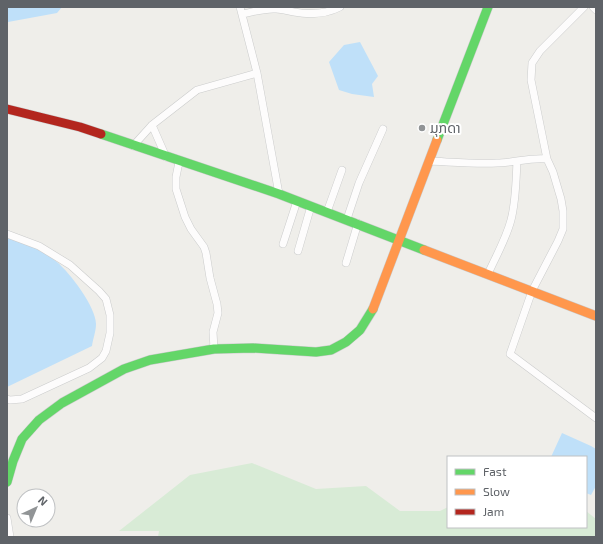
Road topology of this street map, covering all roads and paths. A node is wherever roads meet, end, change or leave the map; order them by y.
1 (340, 7) edge
2 (488, 7) edge
3 (584, 7) edge
4 (593, 7) edge
5 (241, 10) edge
6 (596, 10) edge
7 (257, 73) junction
8 (7, 109) edge
9 (152, 125) junction
10 (383, 129) dead end
11 (134, 146) junction
12 (166, 157) junction
13 (547, 159) junction
14 (429, 161) junction
15 (517, 161) junction
16 (179, 162) junction
17 (342, 170) dead end
18 (279, 194) junction
19 (297, 201) junction
20 (311, 206) junction
21 (327, 212) junction
22 (347, 219) junction
23 (358, 223) junction
24 (7, 234) edge
25 (400, 240) junction
26 (283, 244) dead end
27 (298, 251) dead end
28 (346, 263) dead end
29 (488, 274) junction
30 (532, 291) junction
31 (596, 316) edge
32 (214, 350) junction
33 (7, 399) edge
34 (596, 418) edge
35 (7, 482) edge
36 (7, 518) edge
37 (10, 537) edge

1 - 5 street
2 - 14 street
3 - 13 street
4 - 6 street
5 - 7 street
7 - 9 street
7 - 18 street
8 - 11 street
9 - 11 street
9 - 12 street
10 - 22 street
11 - 12 street
12 - 16 street
13 - 15 street
13 - 30 street
14 - 15 street
14 - 25 street
15 - 29 street
16 - 18 street
16 - 32 street
17 - 21 street
18 - 19 street
19 - 20 street
19 - 26 street
20 - 21 street
20 - 27 street
21 - 22 street
22 - 23 street
23 - 25 street
23 - 28 street
24 - 33 street
25 - 29 street
25 - 32 street
29 - 30 street
30 - 31 street
30 - 34 street
32 - 35 street
36 - 37 street

